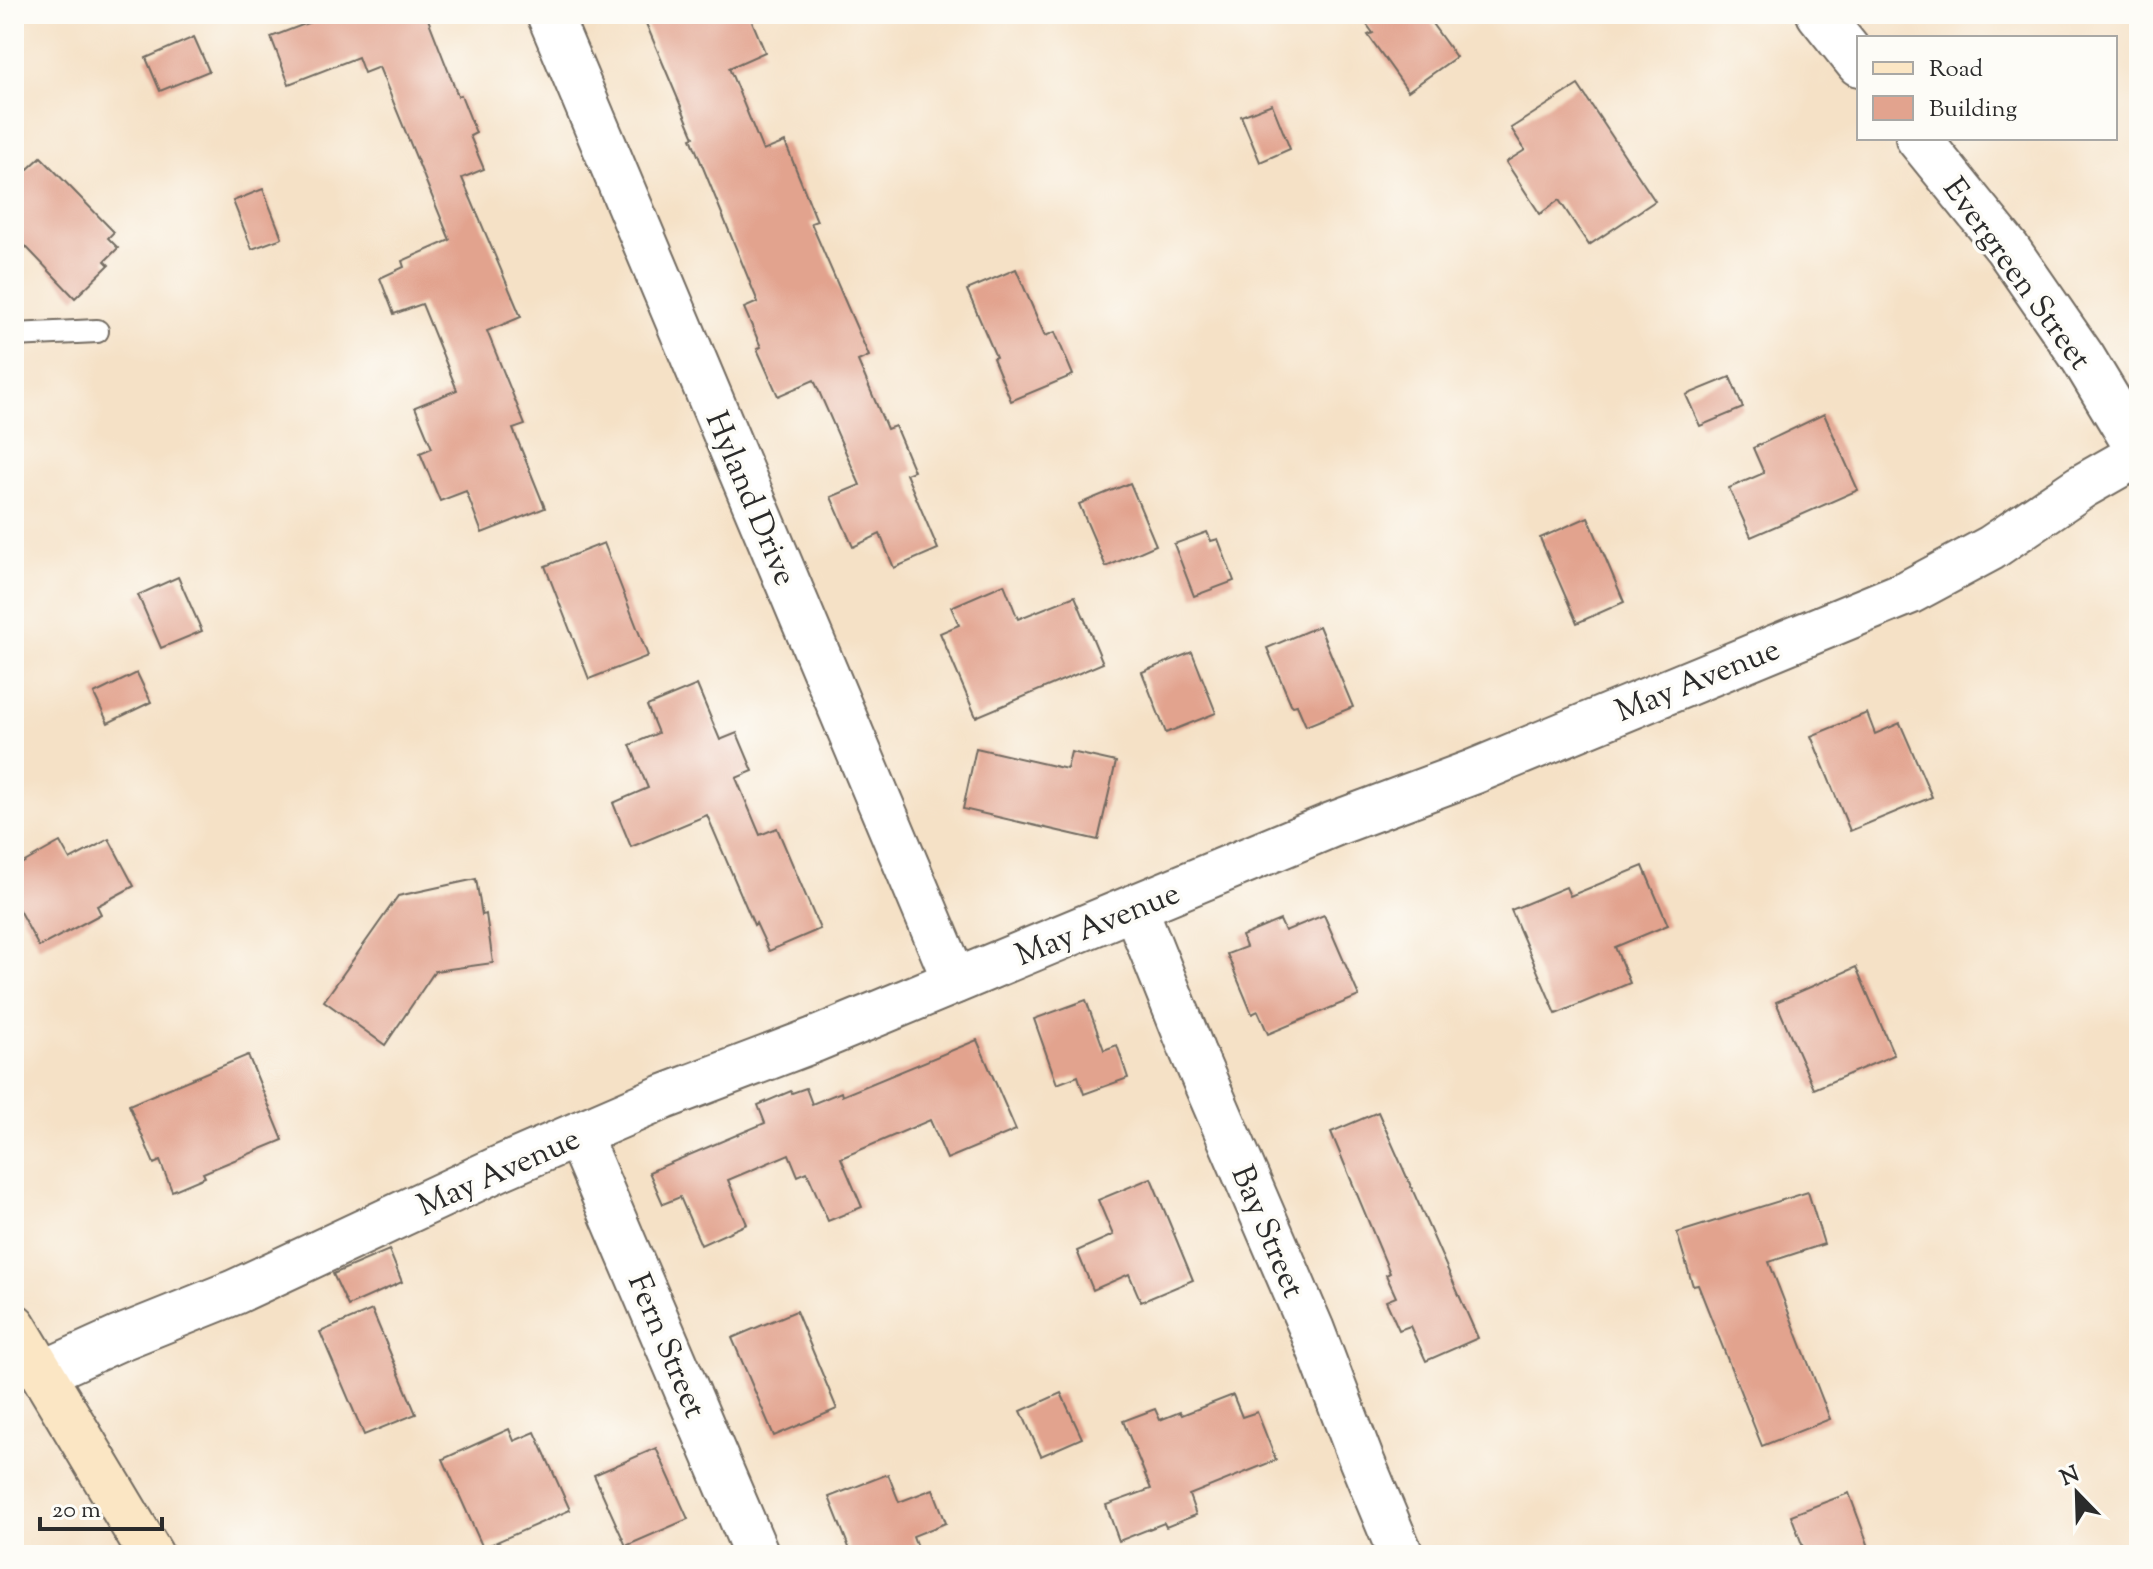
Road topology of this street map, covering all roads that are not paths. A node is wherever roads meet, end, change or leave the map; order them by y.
1 (549, 14) edge
2 (1819, 14) edge
3 (1857, 62) edge
4 (1920, 140) edge
5 (97, 331) dead end
6 (14, 335) edge
7 (2139, 452) edge
8 (1135, 908) junction
9 (955, 981) junction
10 (578, 1135) junction
11 (14, 1326) edge
12 (43, 1373) junction
13 (151, 1555) edge
14 (757, 1555) edge
15 (1401, 1555) edge

1 - 9 street, Hyland Drive
2 - 3 street
4 - 7 street, Evergreen Street
5 - 6 lane
7 - 8 street, May Avenue
8 - 9 street, May Avenue
8 - 15 street, Bay Street
9 - 10 street, May Avenue
10 - 12 street, May Avenue
10 - 14 street, Fern Street
11 - 12 street
12 - 13 street

